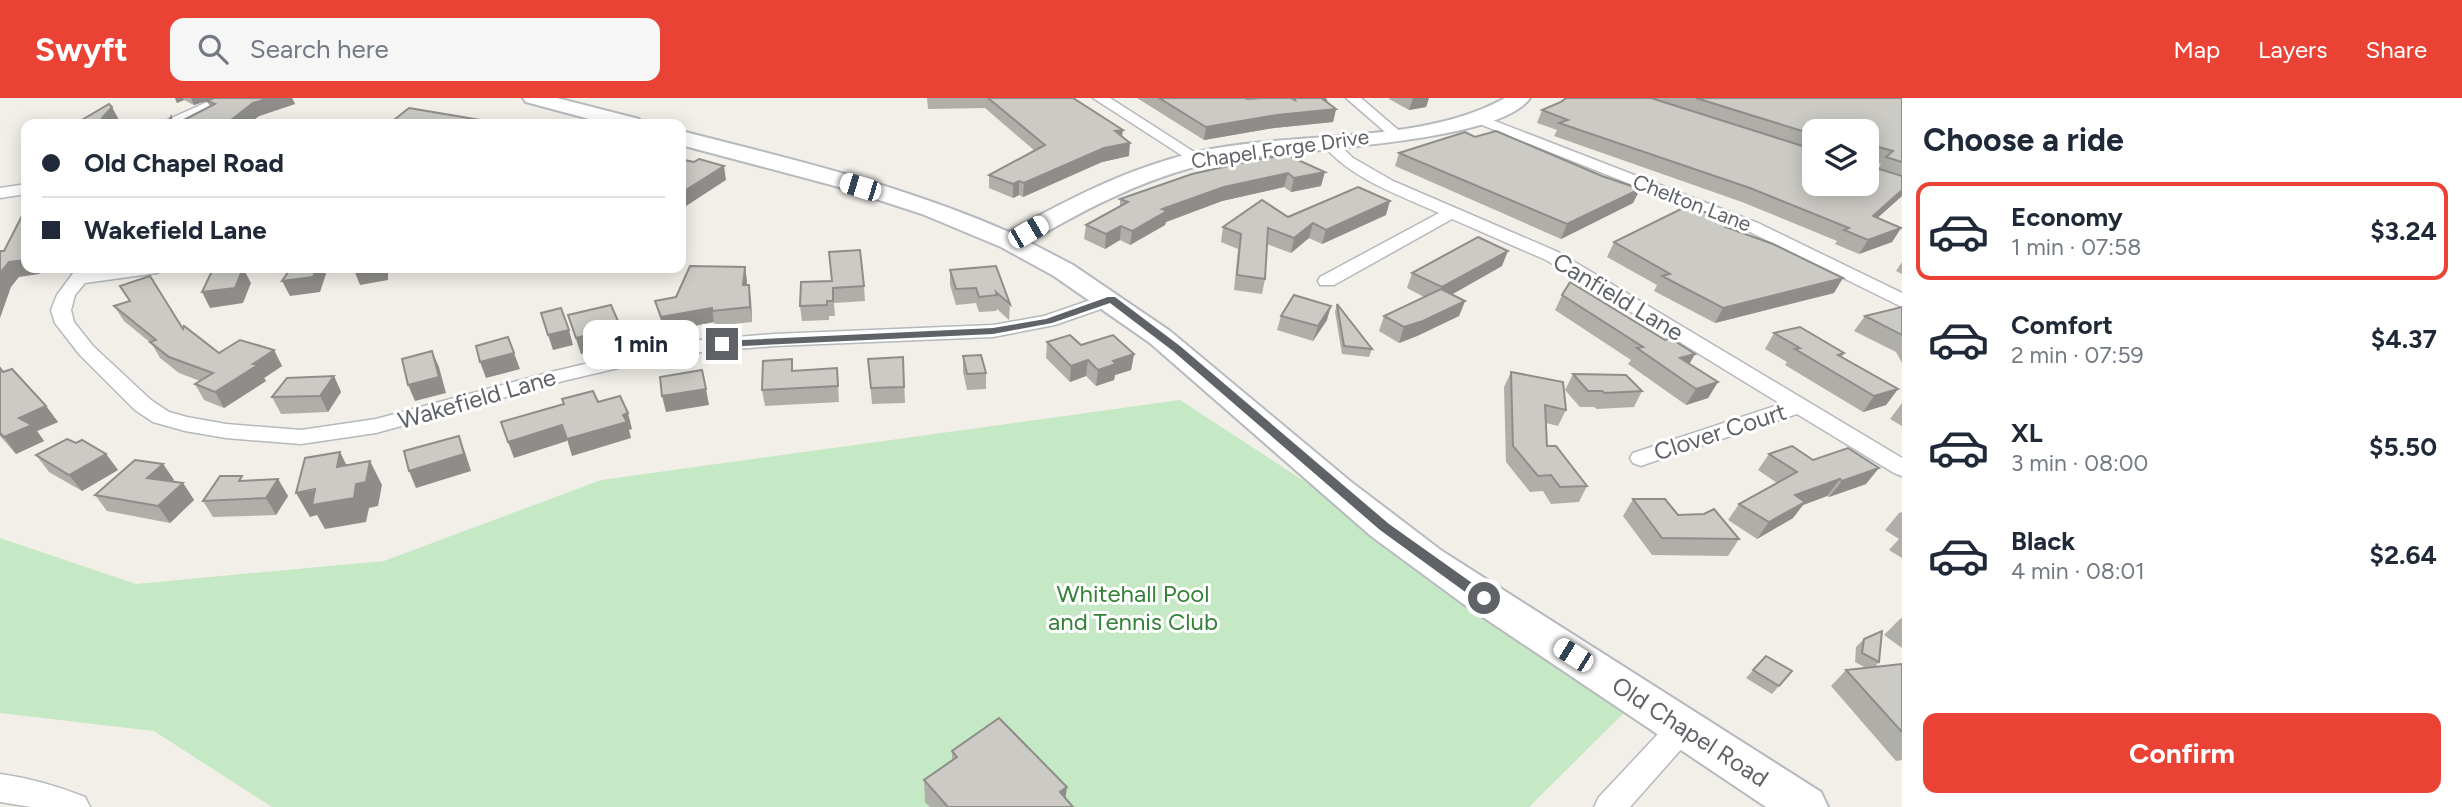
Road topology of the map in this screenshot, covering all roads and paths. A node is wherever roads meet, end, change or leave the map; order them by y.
1 (240, 98) edge
2 (533, 98) edge
3 (1100, 98) edge
4 (1353, 98) edge
5 (1520, 98) edge
6 (1477, 118) junction
7 (178, 119) edge
8 (612, 119) edge
9 (1396, 134) junction
10 (1327, 141) junction
11 (686, 143) edge
12 (1197, 159) junction
13 (21, 190) edge
14 (0, 193) edge
15 (1451, 212) junction
16 (1011, 242) junction
17 (82, 273) edge
18 (1327, 281) dead end
19 (1111, 299) junction
20 (1902, 301) edge
21 (1799, 406) junction
22 (1641, 458) dead end
23 (1902, 468) edge
24 (1682, 728) junction
25 (0, 788) edge
26 (74, 807) edge
27 (1610, 807) edge
28 (1805, 807) edge

1 - 7 street
2 - 8 street
3 - 12 street
4 - 9 street
5 - 6 street, Chapel Forge Drive
6 - 9 street, Chapel Forge Drive
6 - 20 street, Chelton Lane
9 - 10 street, Chapel Forge Drive
10 - 12 street, Chapel Forge Drive
10 - 15 street, Canfield Lane
11 - 16 street, Old Chapel Road
12 - 16 street, Chapel Forge Drive
13 - 14 street
15 - 18 street
15 - 21 street, Canfield Lane
16 - 19 street, Old Chapel Road
17 - 19 street, Wakefield Lane
19 - 24 street, Old Chapel Road
21 - 22 street, Clover Court
21 - 23 street, Canfield Lane
24 - 27 street
24 - 28 street, Old Chapel Road
25 - 26 street

